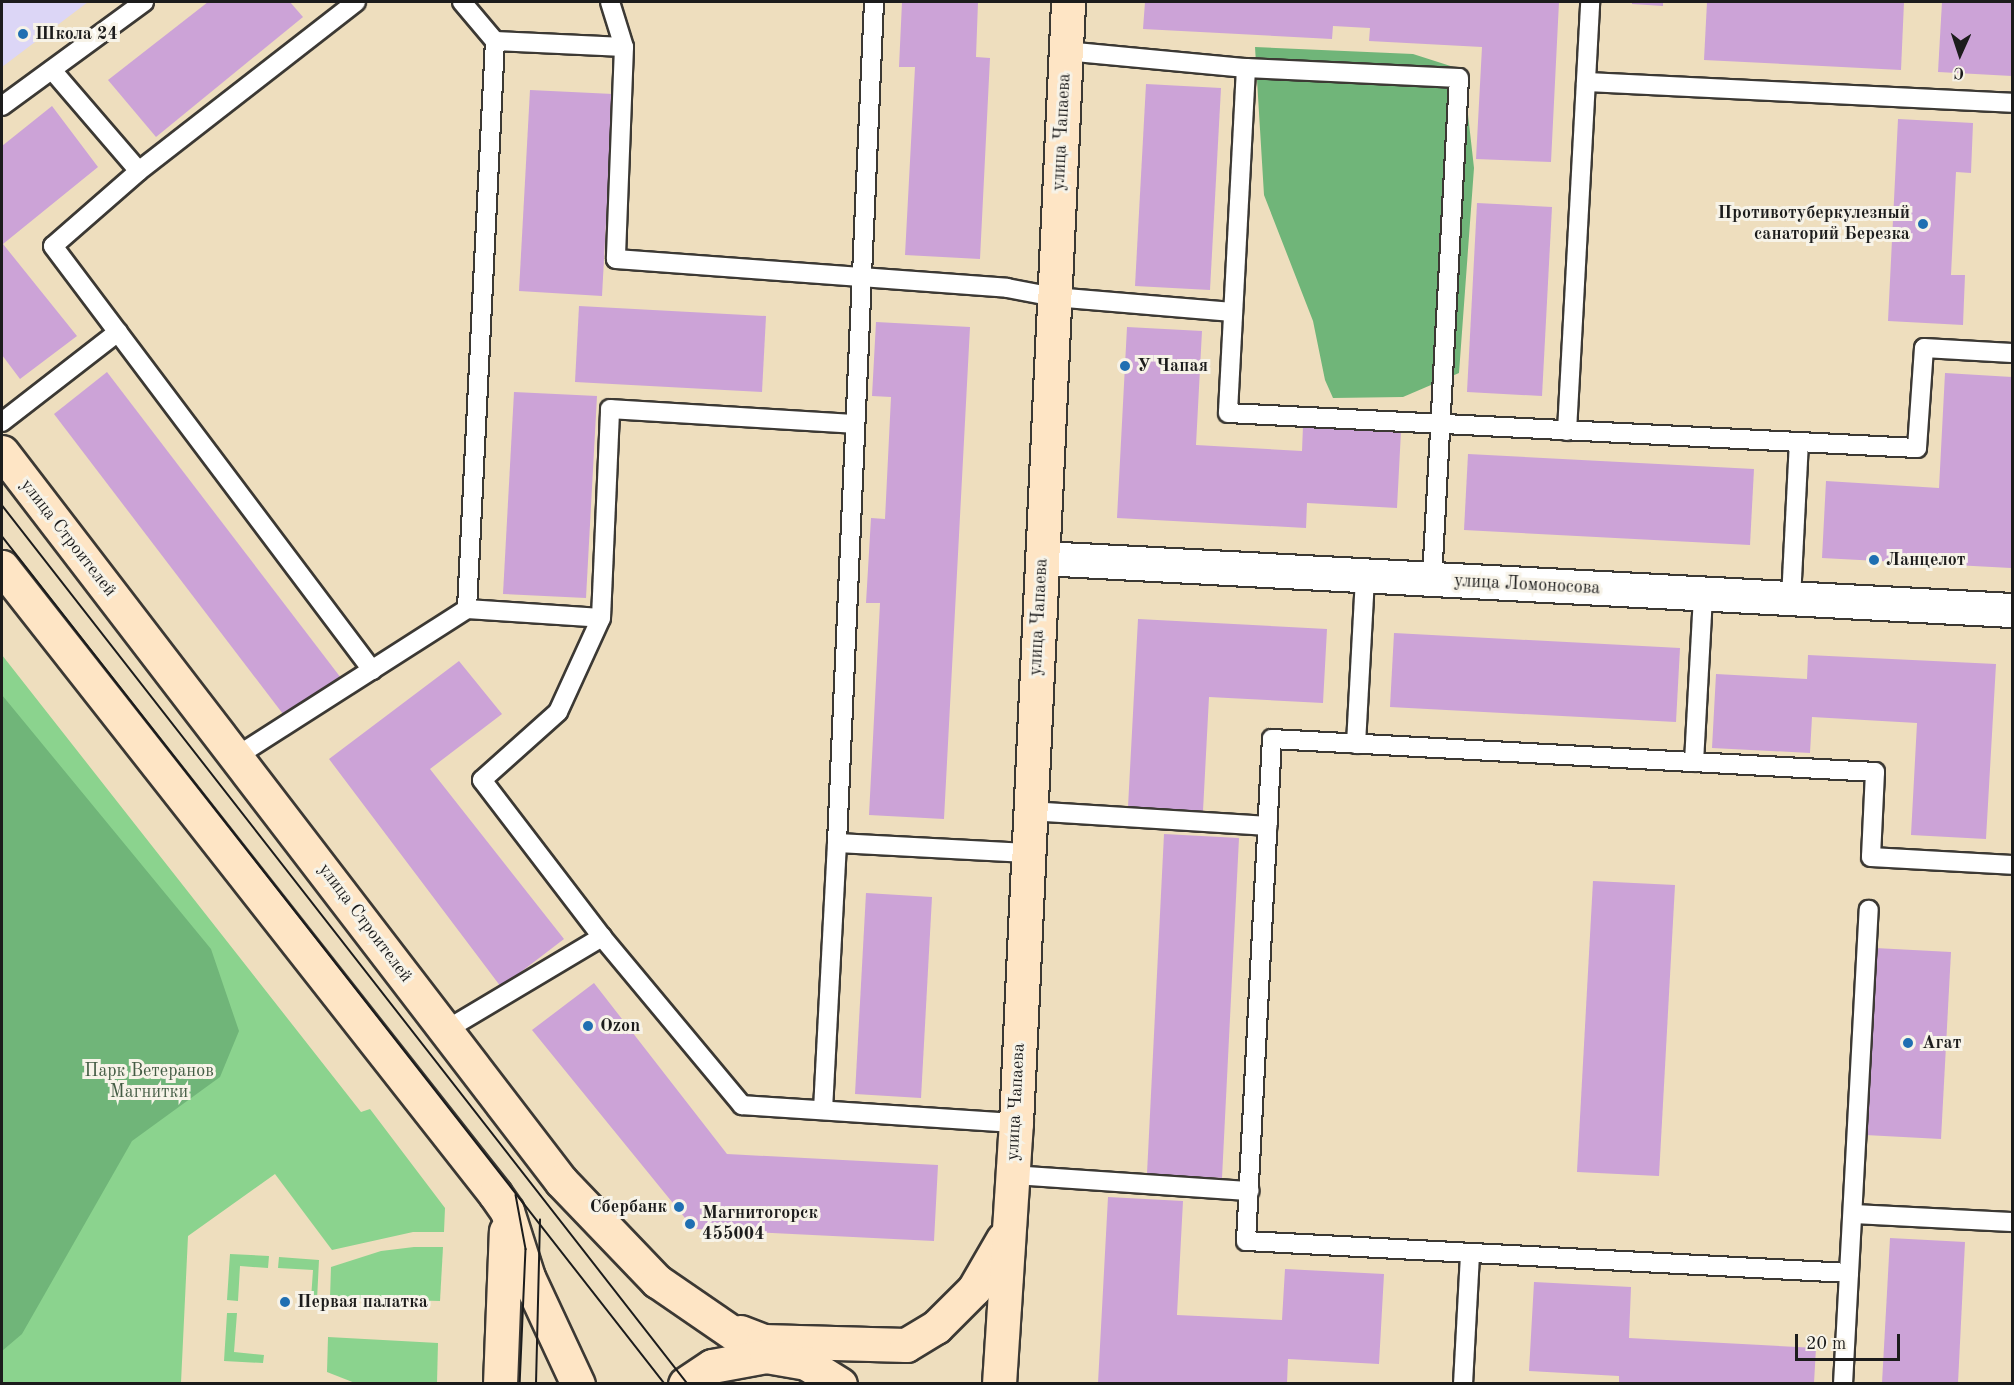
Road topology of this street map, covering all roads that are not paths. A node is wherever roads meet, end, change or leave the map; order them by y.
1 (144, 2) edge
2 (356, 2) edge
3 (462, 2) edge
4 (610, 2) edge
5 (874, 2) edge
6 (1068, 2) edge
7 (1590, 2) edge
8 (495, 41) junction
9 (624, 47) junction
10 (1065, 51) junction
11 (1246, 68) junction
12 (52, 70) junction
13 (1586, 82) junction
14 (2013, 103) edge
15 (2, 106) edge
16 (139, 171) junction
17 (860, 278) junction
18 (1054, 297) junction
19 (1232, 312) junction
20 (118, 332) junction
21 (2013, 353) edge
22 (2, 422) edge
23 (853, 424) junction
24 (1440, 424) junction
25 (1567, 430) junction
26 (1799, 442) junction
27 (2, 452) edge
28 (1042, 558) junction
29 (2, 567) edge
30 (1365, 577) junction
31 (1432, 579) junction
32 (1703, 594) junction
33 (1791, 599) junction
34 (467, 609) junction
35 (2013, 610) edge
36 (601, 618) junction
37 (372, 670) junction
38 (1356, 744) junction
39 (237, 756) junction
40 (1694, 762) junction
41 (1030, 811) junction
42 (1268, 826) junction
43 (837, 843) junction
44 (1028, 853) junction
45 (2013, 865) edge
46 (1869, 910) dead end
47 (602, 937) junction
48 (446, 1030) junction
49 (823, 1110) junction
50 (1016, 1123) junction
51 (1012, 1176) junction
52 (1249, 1191) junction
53 (507, 1211) junction
54 (1853, 1214) junction
55 (2013, 1222) edge
56 (1006, 1232) junction
57 (1470, 1254) junction
58 (1849, 1274) junction
59 (713, 1323) junction
60 (906, 1345) junction
61 (766, 1356) junction
62 (806, 1363) junction
63 (500, 1383) edge
64 (578, 1383) edge
65 (685, 1383) edge
66 (840, 1383) edge
67 (999, 1383) edge
68 (1463, 1383) edge
69 (1843, 1383) edge

1 - 12 lane
2 - 16 lane
3 - 8 lane
4 - 9 lane
5 - 17 lane
6 - 10 street, улица Чапаева
7 - 13 lane
8 - 9 lane
8 - 34 lane
9 - 17 lane
10 - 11 lane
10 - 18 street, улица Чапаева
11 - 19 lane
11 - 24 lane
12 - 15 lane
12 - 16 lane
13 - 14 lane
13 - 25 lane
16 - 20 lane
17 - 18 lane
17 - 23 lane
18 - 19 lane
18 - 28 street, улица Чапаева
19 - 24 lane
20 - 22 lane
20 - 37 lane
21 - 26 lane
23 - 36 lane
23 - 43 lane
24 - 25 lane
24 - 31 lane
25 - 26 lane
26 - 33 lane
27 - 39 street, улица Строителей
28 - 30 street, улица Ломоносова
28 - 41 street, улица Чапаева
29 - 53 street
30 - 31 street, улица Ломоносова
30 - 38 lane
31 - 32 street, улица Ломоносова
32 - 33 street, улица Ломоносова
32 - 40 lane
33 - 35 street, улица Ломоносова
34 - 36 lane
34 - 37 lane
36 - 47 lane
37 - 39 lane
38 - 40 lane
38 - 42 lane
39 - 48 street, улица Строителей
40 - 45 lane
41 - 42 lane
41 - 44 street, улица Чапаева
42 - 52 lane
43 - 44 lane
43 - 49 lane
44 - 50 street, улица Чапаева
46 - 54 lane
47 - 48 lane
47 - 49 lane
48 - 59 street, улица Строителей
49 - 50 lane
50 - 51 street, улица Чапаева
51 - 52 lane
51 - 56 street, улица Чапаева
52 - 57 lane
53 - 63 street
53 - 64 street
54 - 55 lane
54 - 58 lane
56 - 60 street, улица Чапаева
56 - 67 street, улица Чапаева
57 - 58 lane
57 - 68 lane
58 - 69 lane
59 - 60 street
59 - 61 street, улица Строителей
60 - 62 street, улица Чапаева
61 - 62 street
61 - 65 street
62 - 66 street

